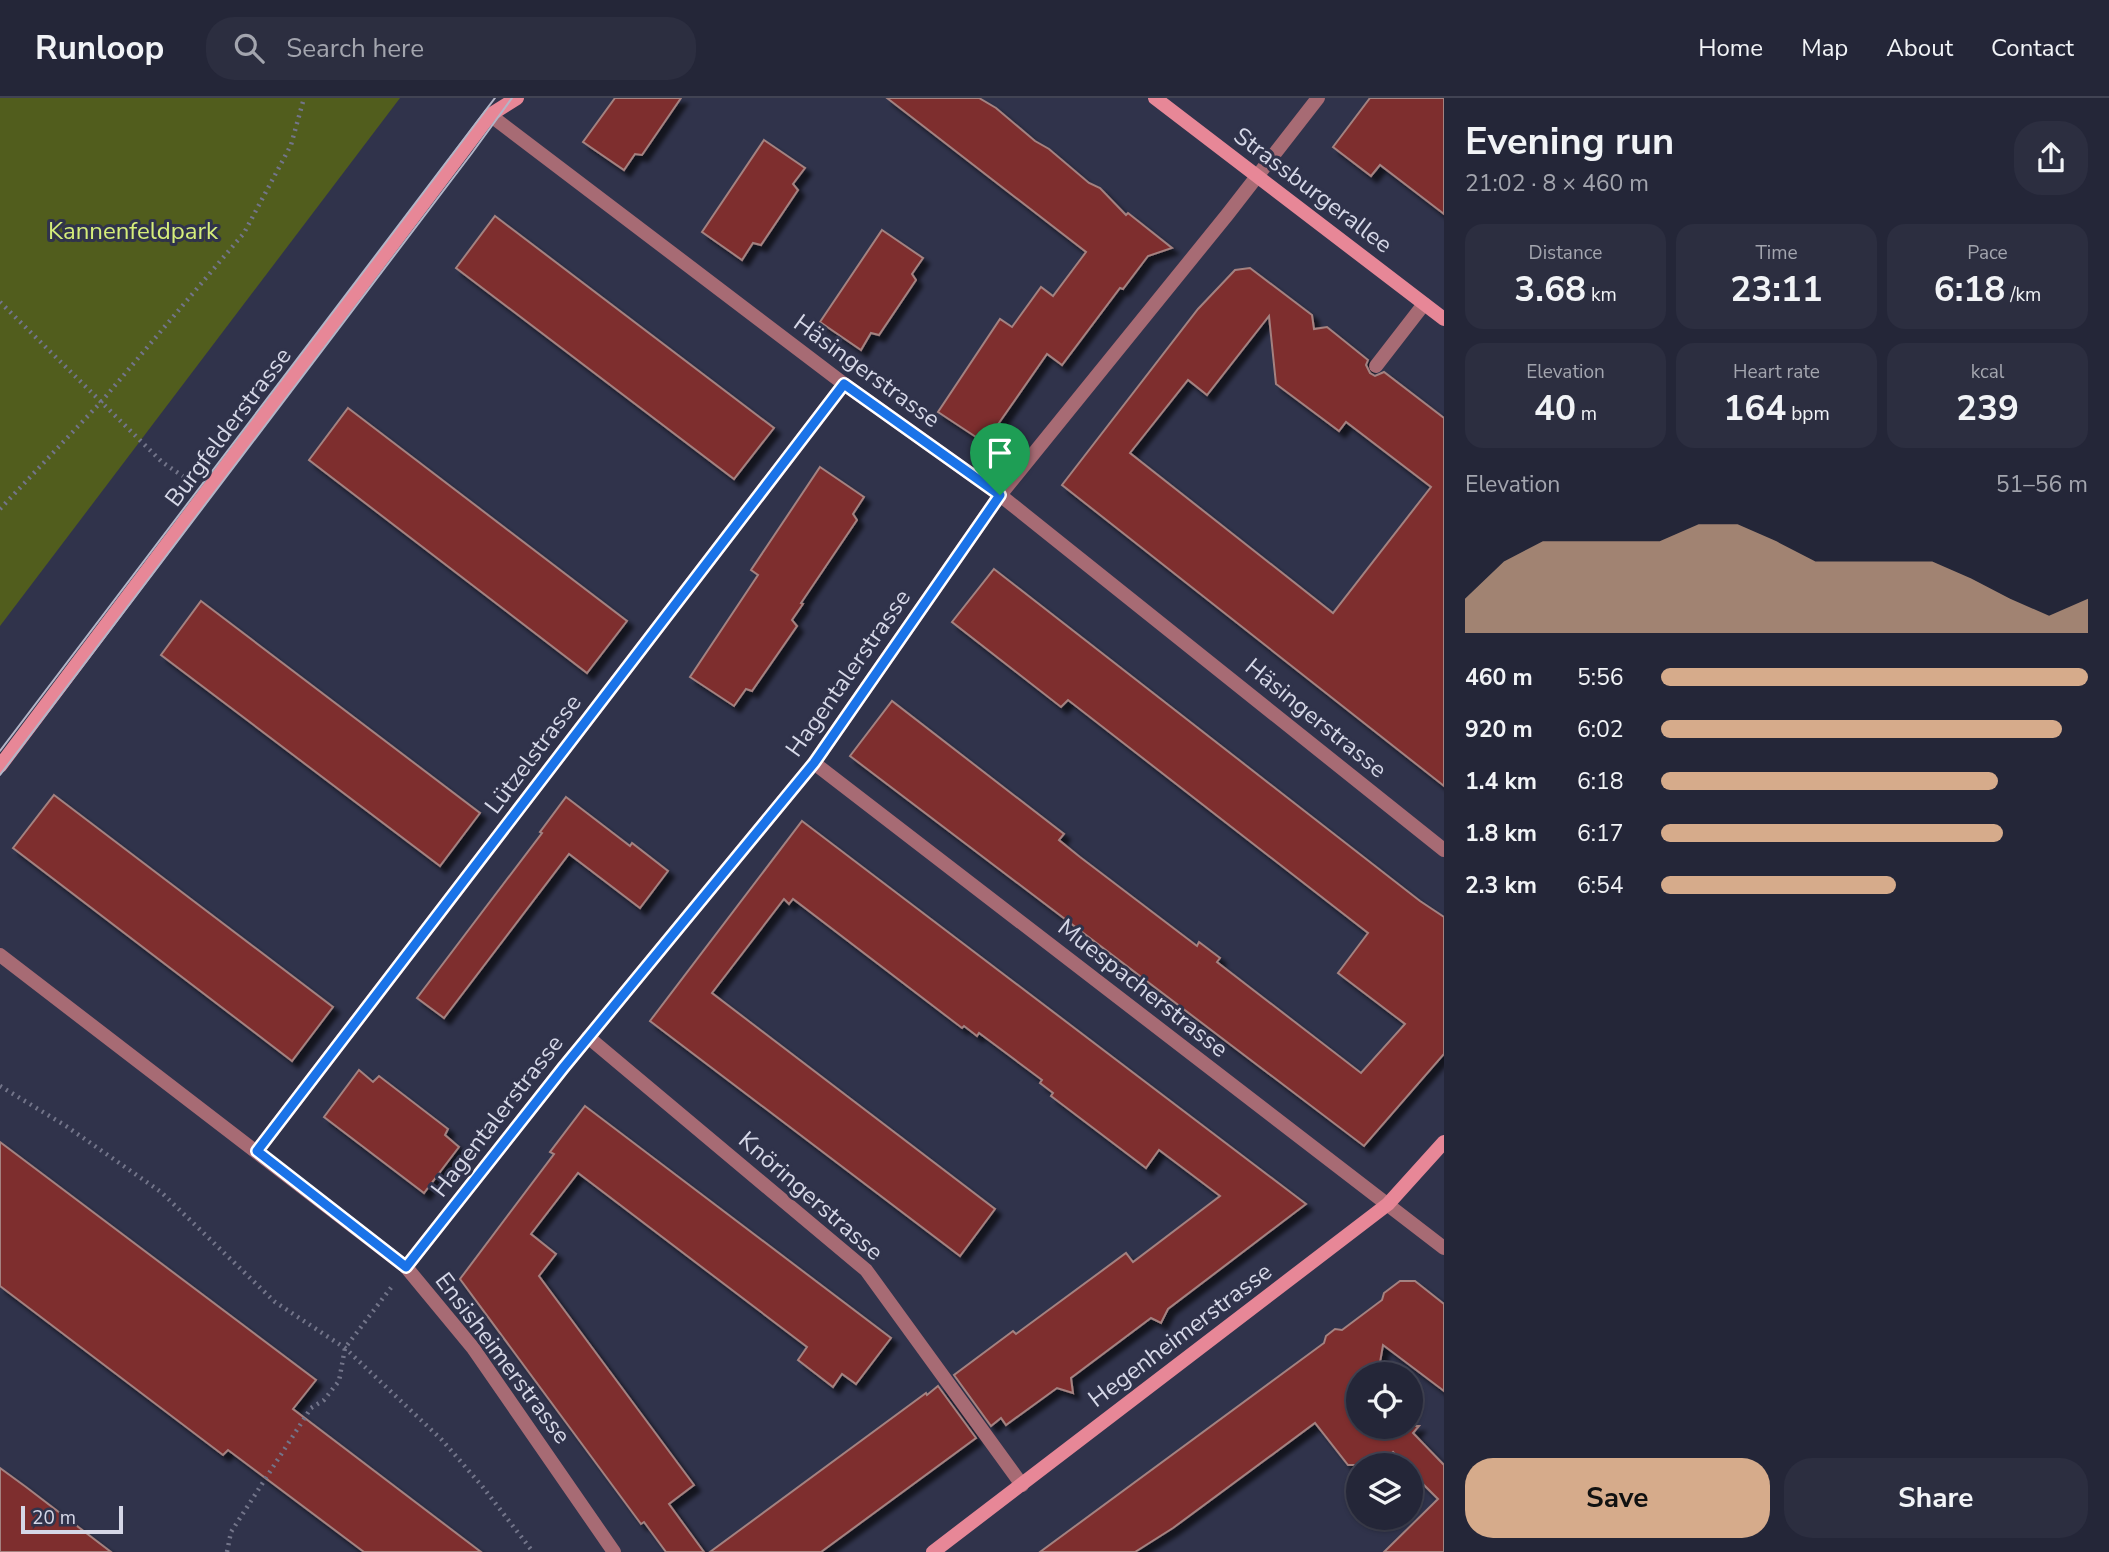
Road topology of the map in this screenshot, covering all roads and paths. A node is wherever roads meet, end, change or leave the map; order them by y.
1 (304, 98) edge
2 (495, 98) edge
3 (517, 98) edge
4 (1154, 98) edge
5 (1318, 98) edge
6 (490, 115) junction
7 (1257, 177) junction
8 (0, 302) edge
9 (1424, 304) junction
10 (1444, 319) edge
11 (1376, 366) dead end
12 (844, 384) junction
13 (101, 402) junction
14 (207, 492) junction
15 (1000, 495) junction
16 (0, 509) edge
17 (814, 763) junction
18 (0, 766) edge
19 (1444, 850) edge
20 (0, 955) edge
21 (588, 1037) junction
22 (0, 1086) edge
23 (1444, 1142) edge
24 (257, 1151) junction
25 (1388, 1204) junction
26 (1444, 1248) edge
27 (406, 1267) junction
28 (345, 1348) junction
29 (1022, 1485) junction
30 (227, 1552) edge
31 (533, 1552) edge
32 (614, 1552) edge
33 (933, 1552) edge

1 - 13 path
2 - 6 street, Burgfelderstrasse
3 - 6 street, Burgfelderstrasse
4 - 7 street, Strassburgerallee
5 - 7 street, Hagentalerstrasse
6 - 12 street, Häsingerstrasse
6 - 14 street, Burgfelderstrasse
7 - 9 street, Strassburgerallee
7 - 15 street, Hagentalerstrasse
8 - 13 path
9 - 10 street, Strassburgerallee
9 - 11 street
12 - 15 street, Häsingerstrasse
12 - 24 street, Lützelstrasse
13 - 14 path
13 - 16 path
14 - 18 street, Burgfelderstrasse
15 - 17 street, Hagentalerstrasse
15 - 19 street, Häsingerstrasse
17 - 21 street, Hagentalerstrasse
17 - 25 street, Muespacherstrasse
20 - 24 street, Ensisheimerstrasse
21 - 27 street, Hagentalerstrasse
21 - 29 street, Knöringerstrasse
22 - 28 path
23 - 25 street, Hegenheimerstrasse
24 - 27 street, Ensisheimerstrasse
25 - 26 street, Muespacherstrasse
25 - 29 street, Hegenheimerstrasse
27 - 28 path
27 - 32 street, Ensisheimerstrasse
28 - 30 path
28 - 31 path
29 - 33 street, Hegenheimerstrasse

